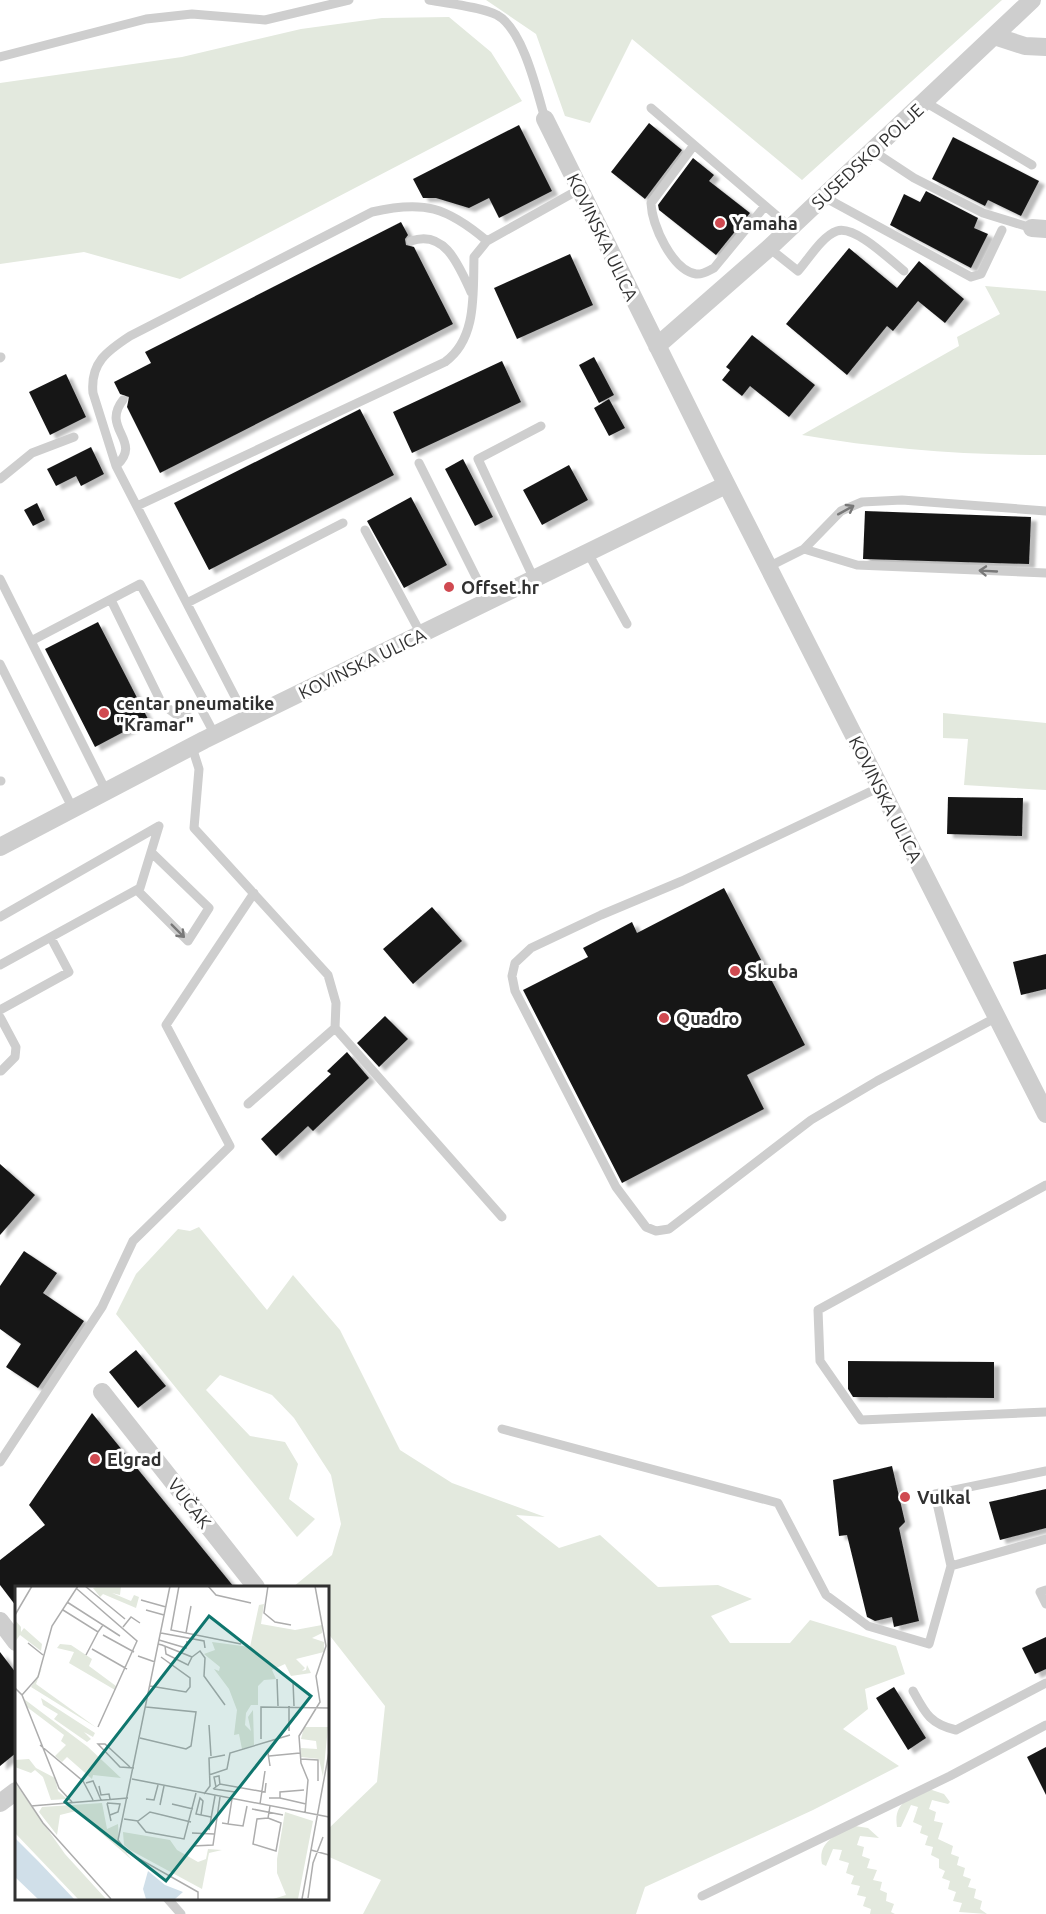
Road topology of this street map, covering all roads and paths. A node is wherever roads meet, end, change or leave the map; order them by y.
1 (349, 0) edge
2 (429, 0) edge
3 (1032, 0) edge
4 (994, 36) junction
5 (1046, 47) edge
6 (0, 57) edge
7 (925, 102) junction
8 (651, 108) dead end
9 (545, 118) joint
10 (694, 145) junction
11 (873, 151) junction
12 (1032, 165) dead end
13 (580, 189) junction
14 (824, 197) junction
15 (765, 206) junction
16 (790, 228) junction
17 (1039, 229) edge
18 (1002, 230) dead end
19 (411, 241) dead end
20 (487, 241) junction
21 (769, 248) junction
22 (904, 271) dead end
23 (472, 294) junction
24 (657, 346) junction
25 (123, 400) dead end
26 (541, 426) dead end
27 (74, 437) dead end
28 (419, 463) dead end
29 (116, 466) junction
30 (0, 479) edge
31 (726, 485) junction
32 (137, 506) junction
33 (1046, 511) edge
34 (343, 523) dead end
35 (365, 530) dead end
36 (804, 549) junction
37 (588, 553) junction
38 (768, 567) junction
39 (1046, 573) edge
40 (0, 579) edge
41 (534, 579) junction
42 (111, 600) junction
43 (488, 602) junction
44 (187, 603) junction
45 (627, 624) dead end
46 (421, 634) junction
47 (31, 641) junction
48 (0, 664) edge
49 (199, 705) junction
50 (247, 720) junction
51 (215, 735) junction
52 (192, 747) junction
53 (880, 787) junction
54 (106, 791) junction
55 (73, 809) junction
56 (0, 847) edge
57 (151, 852) junction
58 (136, 890) junction
59 (254, 893) junction
60 (0, 917) edge
61 (51, 938) junction
62 (0, 966) edge
63 (0, 1010) edge
64 (0, 1017) edge
65 (997, 1017) junction
66 (335, 1028) junction
67 (1, 1071) edge
68 (248, 1104) dead end
69 (1046, 1114) edge
70 (1046, 1185) edge
71 (501, 1217) dead end
72 (102, 1392) dead end
73 (1046, 1412) edge
74 (502, 1429) dead end
75 (0, 1462) edge
76 (1046, 1471) edge
77 (1046, 1539) edge
78 (951, 1566) junction
79 (255, 1586) edge
80 (1046, 1590) edge
81 (1046, 1604) edge
82 (0, 1621) edge
83 (15, 1641) edge
84 (1046, 1683) edge
85 (913, 1691) dead end
86 (1046, 1725) edge
87 (15, 1792) edge
88 (0, 1803) edge
89 (702, 1896) dead end
90 (168, 1899) edge
91 (181, 1914) edge

1 - 6 lane
2 - 9 lane
3 - 4 street, SUSEDSKO POLJE
4 - 5 street
4 - 7 street, SUSEDSKO POLJE
7 - 11 street, SUSEDSKO POLJE
7 - 12 lane
8 - 10 lane
9 - 13 street, KOVINSKA ULICA
10 - 15 lane
10 - 15 lane
11 - 14 street, SUSEDSKO POLJE
11 - 17 lane
13 - 20 lane
13 - 24 street, KOVINSKA ULICA
14 - 16 street, SUSEDSKO POLJE
14 - 18 lane
15 - 16 lane
16 - 21 street, SUSEDSKO POLJE
19 - 23 lane
20 - 23 lane
20 - 29 lane
21 - 22 lane
21 - 24 street, SUSEDSKO POLJE
23 - 32 lane
24 - 31 street, KOVINSKA ULICA
25 - 29 lane
26 - 41 lane
27 - 30 lane
28 - 43 lane
29 - 32 lane
31 - 37 street, KOVINSKA ULICA
31 - 38 street, KOVINSKA ULICA
32 - 44 lane
36 -> 33 lane
34 - 44 lane
35 - 46 lane
36 - 38 lane
39 -> 36 lane
37 - 41 street, KOVINSKA ULICA
37 - 45 lane
38 - 53 street, KOVINSKA ULICA
40 - 47 lane
41 - 43 street, KOVINSKA ULICA
42 - 47 lane
42 - 49 lane
42 - 49 lane
43 - 46 street, KOVINSKA ULICA
44 - 50 lane
46 - 50 street, KOVINSKA ULICA
47 - 54 lane
48 - 55 lane
49 - 51 lane
50 - 51 street, KOVINSKA ULICA
51 - 52 street, KOVINSKA ULICA
52 - 54 street, KOVINSKA ULICA
52 - 59 lane
53 - 65 street, KOVINSKA ULICA
53 - 65 lane
54 - 55 street, KOVINSKA ULICA
55 - 56 street, KOVINSKA ULICA
57 - 58 lane
58 -> 57 lane
57 - 60 lane
58 - 61 lane
59 - 66 lane
59 - 75 lane
61 - 62 lane
61 - 63 lane
64 - 67 lane
65 - 69 street, KOVINSKA ULICA
66 - 68 lane
66 - 71 lane
70 - 73 lane
72 - 79 street, VUČAK
74 - 78 lane
76 - 78 lane
77 - 78 lane
80 - 81 lane
82 - 83 street
84 - 85 lane
86 - 89 lane
87 - 88 street
90 - 91 lane

